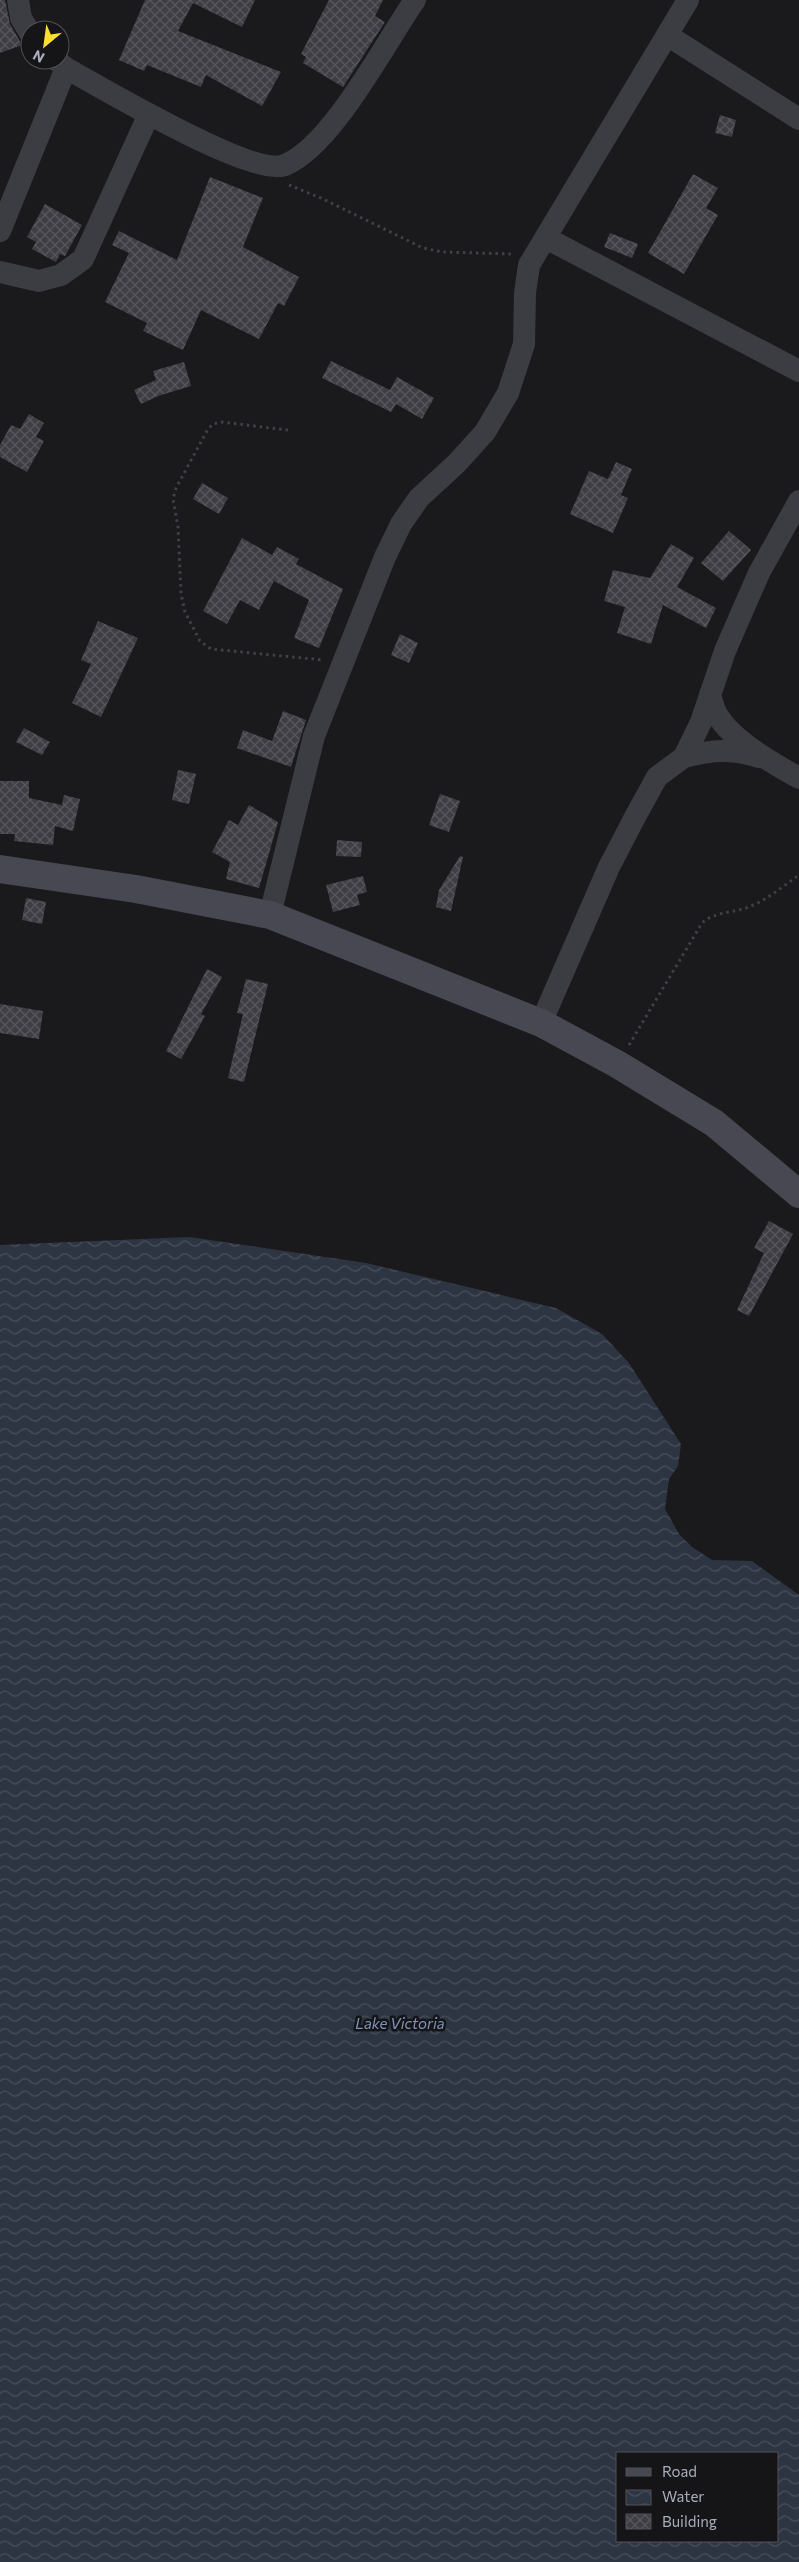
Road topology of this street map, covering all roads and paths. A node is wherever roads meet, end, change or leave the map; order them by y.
1 (18, 0) edge
2 (415, 0) edge
3 (679, 3) edge
4 (22, 20) edge
5 (667, 35) junction
6 (70, 69) edge
7 (59, 70) edge
8 (149, 114) junction
9 (799, 118) edge
10 (282, 182) dead end
11 (0, 231) edge
12 (542, 244) junction
13 (0, 272) edge
14 (799, 371) edge
15 (288, 430) dead end
16 (799, 501) edge
17 (344, 662) junction
18 (710, 694) junction
19 (684, 757) junction
20 (769, 761) junction
21 (799, 778) edge
22 (0, 869) edge
23 (799, 875) edge
24 (270, 915) junction
25 (541, 1023) junction
26 (617, 1064) junction
27 (799, 1194) edge

1 - 4 street
2 - 8 street
3 - 5 street
5 - 9 street
5 - 12 street
6 - 8 street
7 - 11 street
8 - 13 street
10 - 12 path
12 - 14 street
12 - 17 street
15 - 17 path
16 - 18 street
17 - 24 street
18 - 19 street
18 - 20 street
19 - 20 street
19 - 25 street
20 - 21 street
22 - 24 street
23 - 26 path
24 - 25 street
25 - 26 street
26 - 27 street

